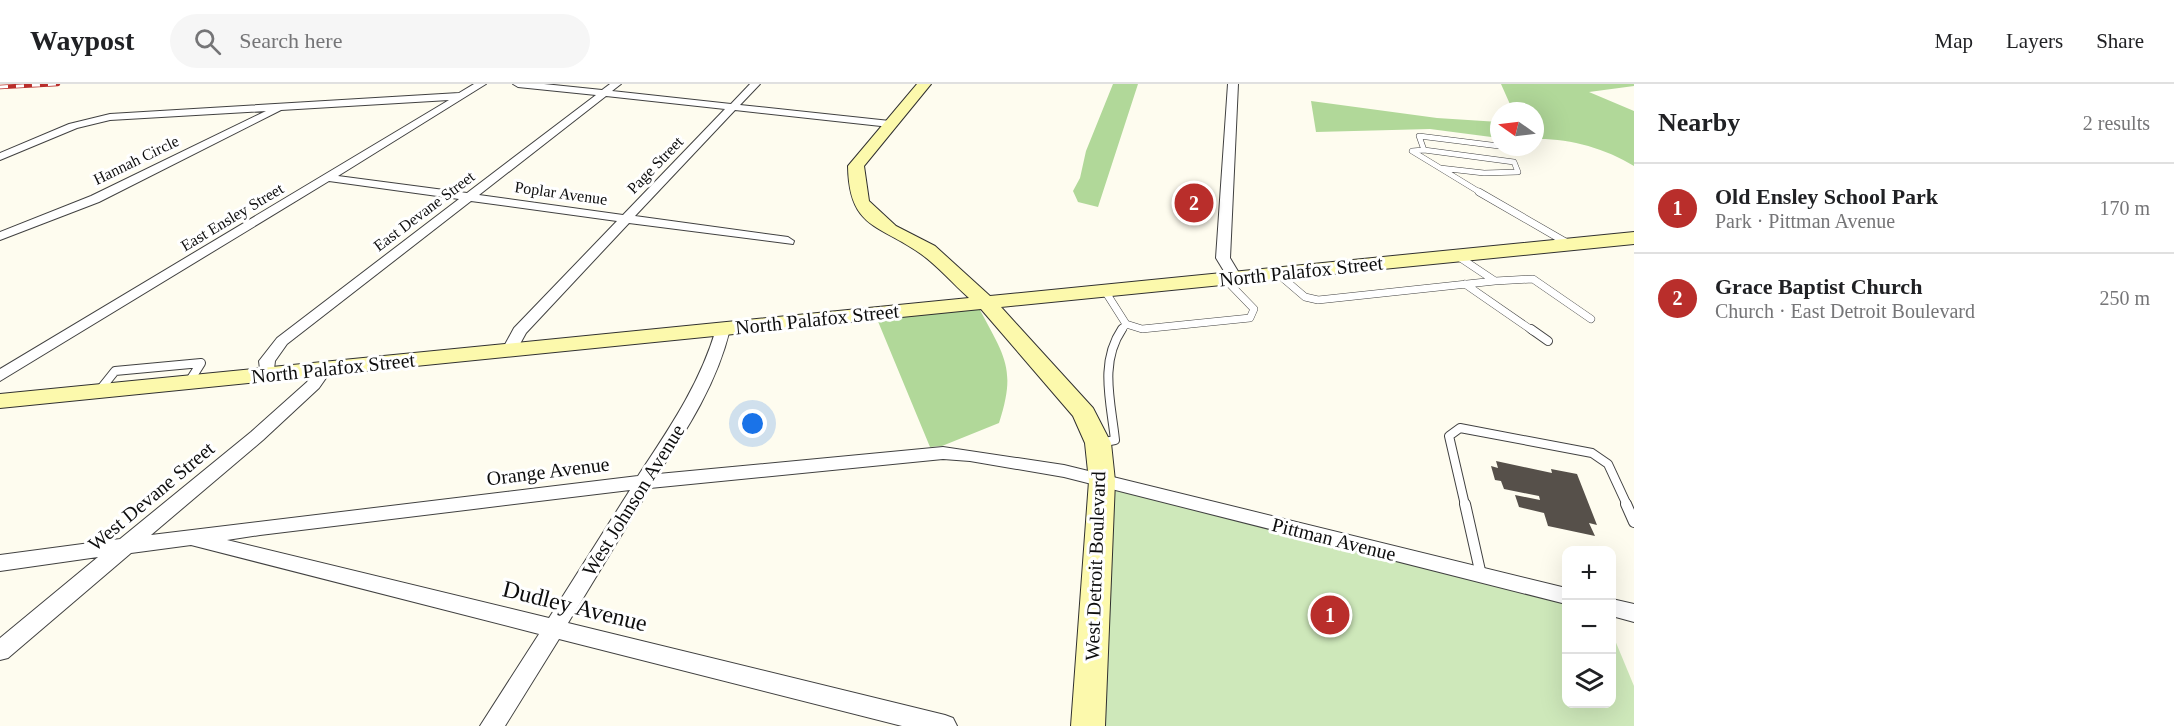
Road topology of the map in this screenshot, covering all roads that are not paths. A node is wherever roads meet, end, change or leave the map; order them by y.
1 (481, 84) edge
2 (518, 84) edge
3 (616, 84) edge
4 (755, 84) edge
5 (924, 84) edge
6 (1233, 84) edge
7 (604, 94) junction
8 (465, 96) junction
9 (283, 106) junction
10 (735, 107) junction
11 (890, 124) junction
12 (1490, 145) edge
13 (1425, 150) junction
14 (0, 157) edge
15 (1438, 168) junction
16 (329, 178) junction
17 (472, 197) junction
18 (628, 219) junction
19 (0, 236) edge
20 (1634, 238) edge
21 (788, 241) dead end
22 (1570, 244) junction
23 (1456, 255) junction
24 (1277, 273) junction
25 (1230, 278) junction
26 (1495, 280) junction
27 (1465, 284) junction
28 (1105, 291) junction
29 (986, 303) junction
30 (1591, 319) dead end
31 (1126, 324) junction
32 (723, 329) junction
33 (1548, 341) dead end
34 (510, 350) junction
35 (326, 368) junction
36 (267, 374) junction
37 (0, 376) edge
38 (0, 401) edge
39 (1098, 443) junction
40 (1102, 481) junction
41 (644, 483) junction
42 (1634, 522) edge
43 (193, 539) junction
44 (127, 546) junction
45 (0, 562) edge
46 (1481, 575) junction
47 (1562, 595) edge
48 (1616, 609) edge
49 (1634, 613) edge
50 (554, 628) junction
51 (0, 651) edge
52 (492, 726) edge
53 (945, 726) edge
54 (1088, 726) edge

1 - 8 street, East Ensley Street
2 - 7 street
3 - 7 street, East Devane Street
4 - 10 street, Page Street
5 - 11 main road, West Detroit Boulevard
6 - 25 street
7 - 10 street
7 - 17 street, East Devane Street
8 - 9 street
8 - 16 street, East Ensley Street
9 - 14 street
9 - 19 street, Hannah Circle
10 - 11 street
10 - 18 street, Page Street
11 - 29 main road, West Detroit Boulevard
12 - 13 lane
13 - 15 lane
13 - 15 lane
15 - 22 lane
16 - 17 street, Poplar Avenue
16 - 37 street, East Ensley Street
17 - 18 street, Poplar Avenue
17 - 36 street, East Devane Street
18 - 21 street, Poplar Avenue
18 - 34 street, Page Street
20 - 22 main road, North Palafox Street
22 - 23 main road, North Palafox Street
23 - 24 main road, North Palafox Street
23 - 26 lane
24 - 25 main road, North Palafox Street
24 - 27 lane
25 - 28 main road, North Palafox Street
25 - 31 lane
26 - 27 lane
26 - 30 lane
27 - 33 lane
28 - 29 main road, North Palafox Street
28 - 31 lane
29 - 32 main road, North Palafox Street
29 - 39 main road, West Detroit Boulevard
31 - 39 lane
32 - 34 main road, North Palafox Street
32 - 41 street, West Johnson Avenue
34 - 35 main road, North Palafox Street
35 - 36 main road, North Palafox Street
35 - 44 street, West Devane Street
36 - 38 main road, North Palafox Street
39 - 40 main road, West Detroit Boulevard
40 - 41 street, Orange Avenue
40 - 46 street, Pittman Avenue
40 - 54 main road, West Detroit Boulevard
41 - 43 street, Orange Avenue
41 - 50 street, West Johnson Avenue
42 - 46 lane
43 - 44 street, Orange Avenue
43 - 50 street, Dudley Avenue
44 - 45 street, Orange Avenue
44 - 51 street, West Devane Street
46 - 47 street, Pittman Avenue
48 - 49 street
50 - 52 street, West Johnson Avenue
50 - 53 street, Dudley Avenue

